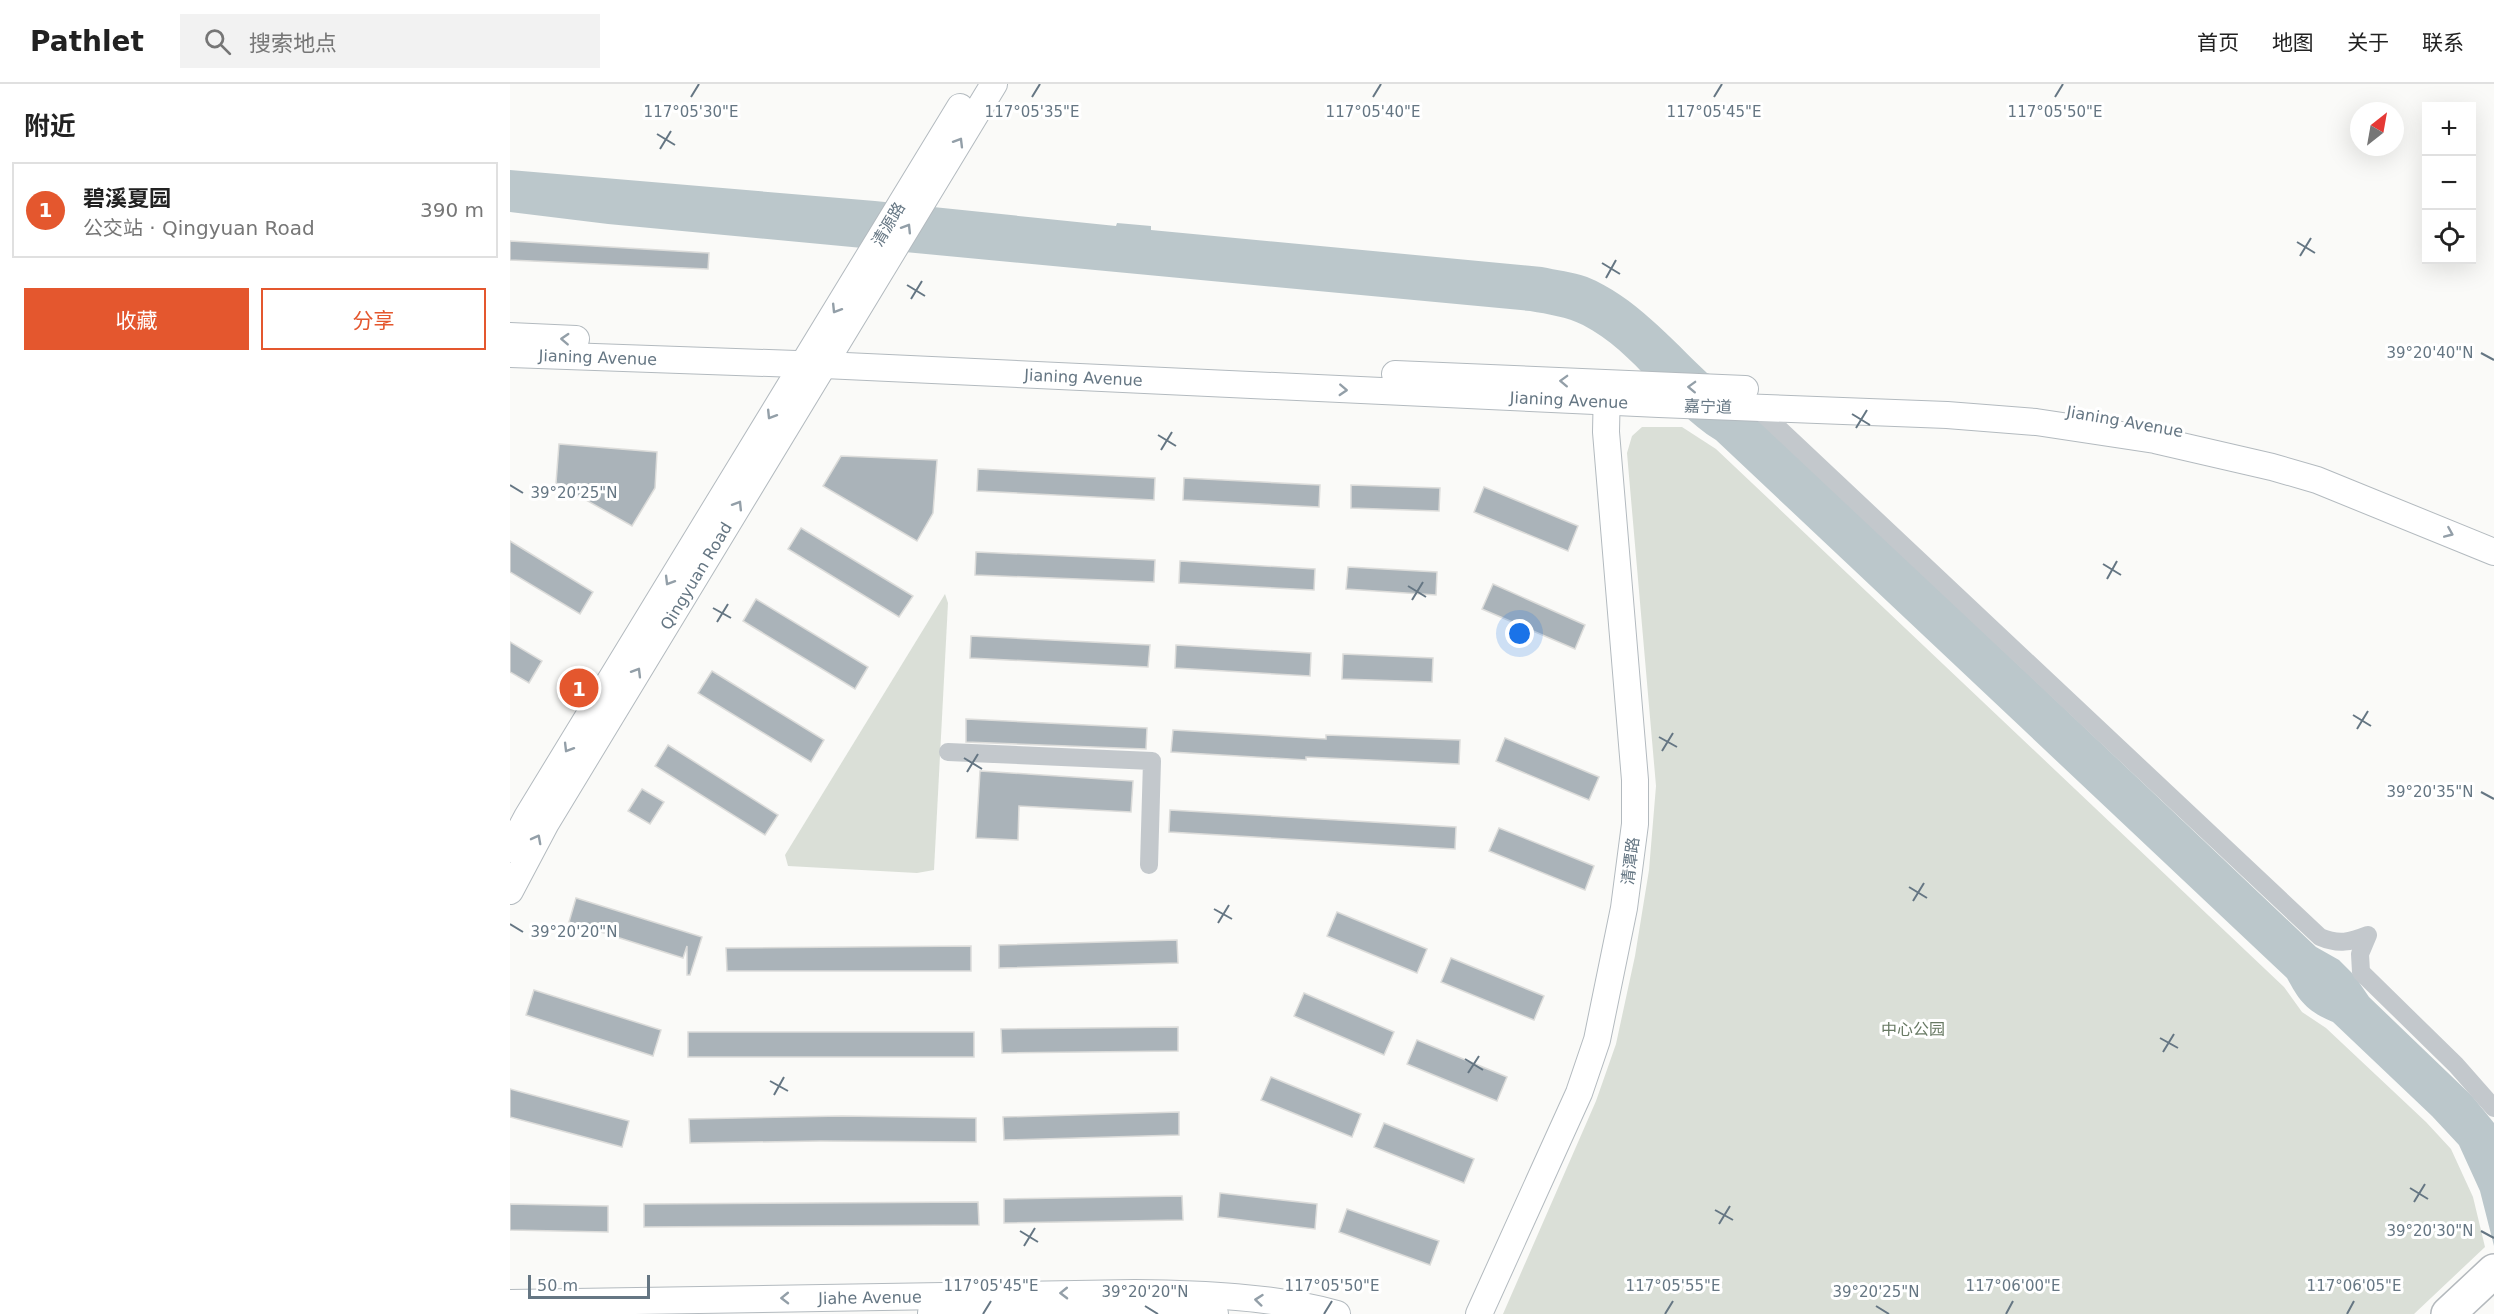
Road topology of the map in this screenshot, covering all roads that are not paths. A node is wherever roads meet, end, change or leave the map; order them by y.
1 (974, 84) edge
2 (994, 84) edge
3 (919, 190) junction
4 (876, 262) joint
5 (510, 336) edge
6 (510, 354) edge
7 (817, 358) junction
8 (1607, 392) junction
9 (1651, 394) joint
10 (1748, 398) junction
11 (2494, 533) edge
12 (2494, 552) edge
13 (948, 752) dead end
14 (510, 849) edge
15 (1149, 866) dead end
16 (510, 891) edge
17 (2494, 1108) edge
18 (2489, 1275) edge
19 (510, 1303) edge
20 (852, 1314) edge
21 (1215, 1314) edge
22 (1337, 1314) edge
23 (1479, 1314) edge
24 (2448, 1314) edge

1 - 3 street, 清源路
3 -> 2 street, 清源路
3 - 4 street, 清源路
4 - 7 street, Qingyuan Road
7 -> 5 street, Jianing Avenue
6 - 7 street, Jianing Avenue
7 - 8 street, Jianing Avenue
7 -> 14 street, Qingyuan Road
16 -> 7 street, Qingyuan Road
8 - 9 street, Jianing Avenue
8 - 23 street, 清潭路
9 - 10 street, 嘉宁道
10 - 11 street, Jianing Avenue
10 -> 12 street, Jianing Avenue
10 - 17 street
13 - 15 street
18 - 24 highway
22 -> 19 street, Jiahe Avenue
20 - 21 street, Jiahe Avenue

